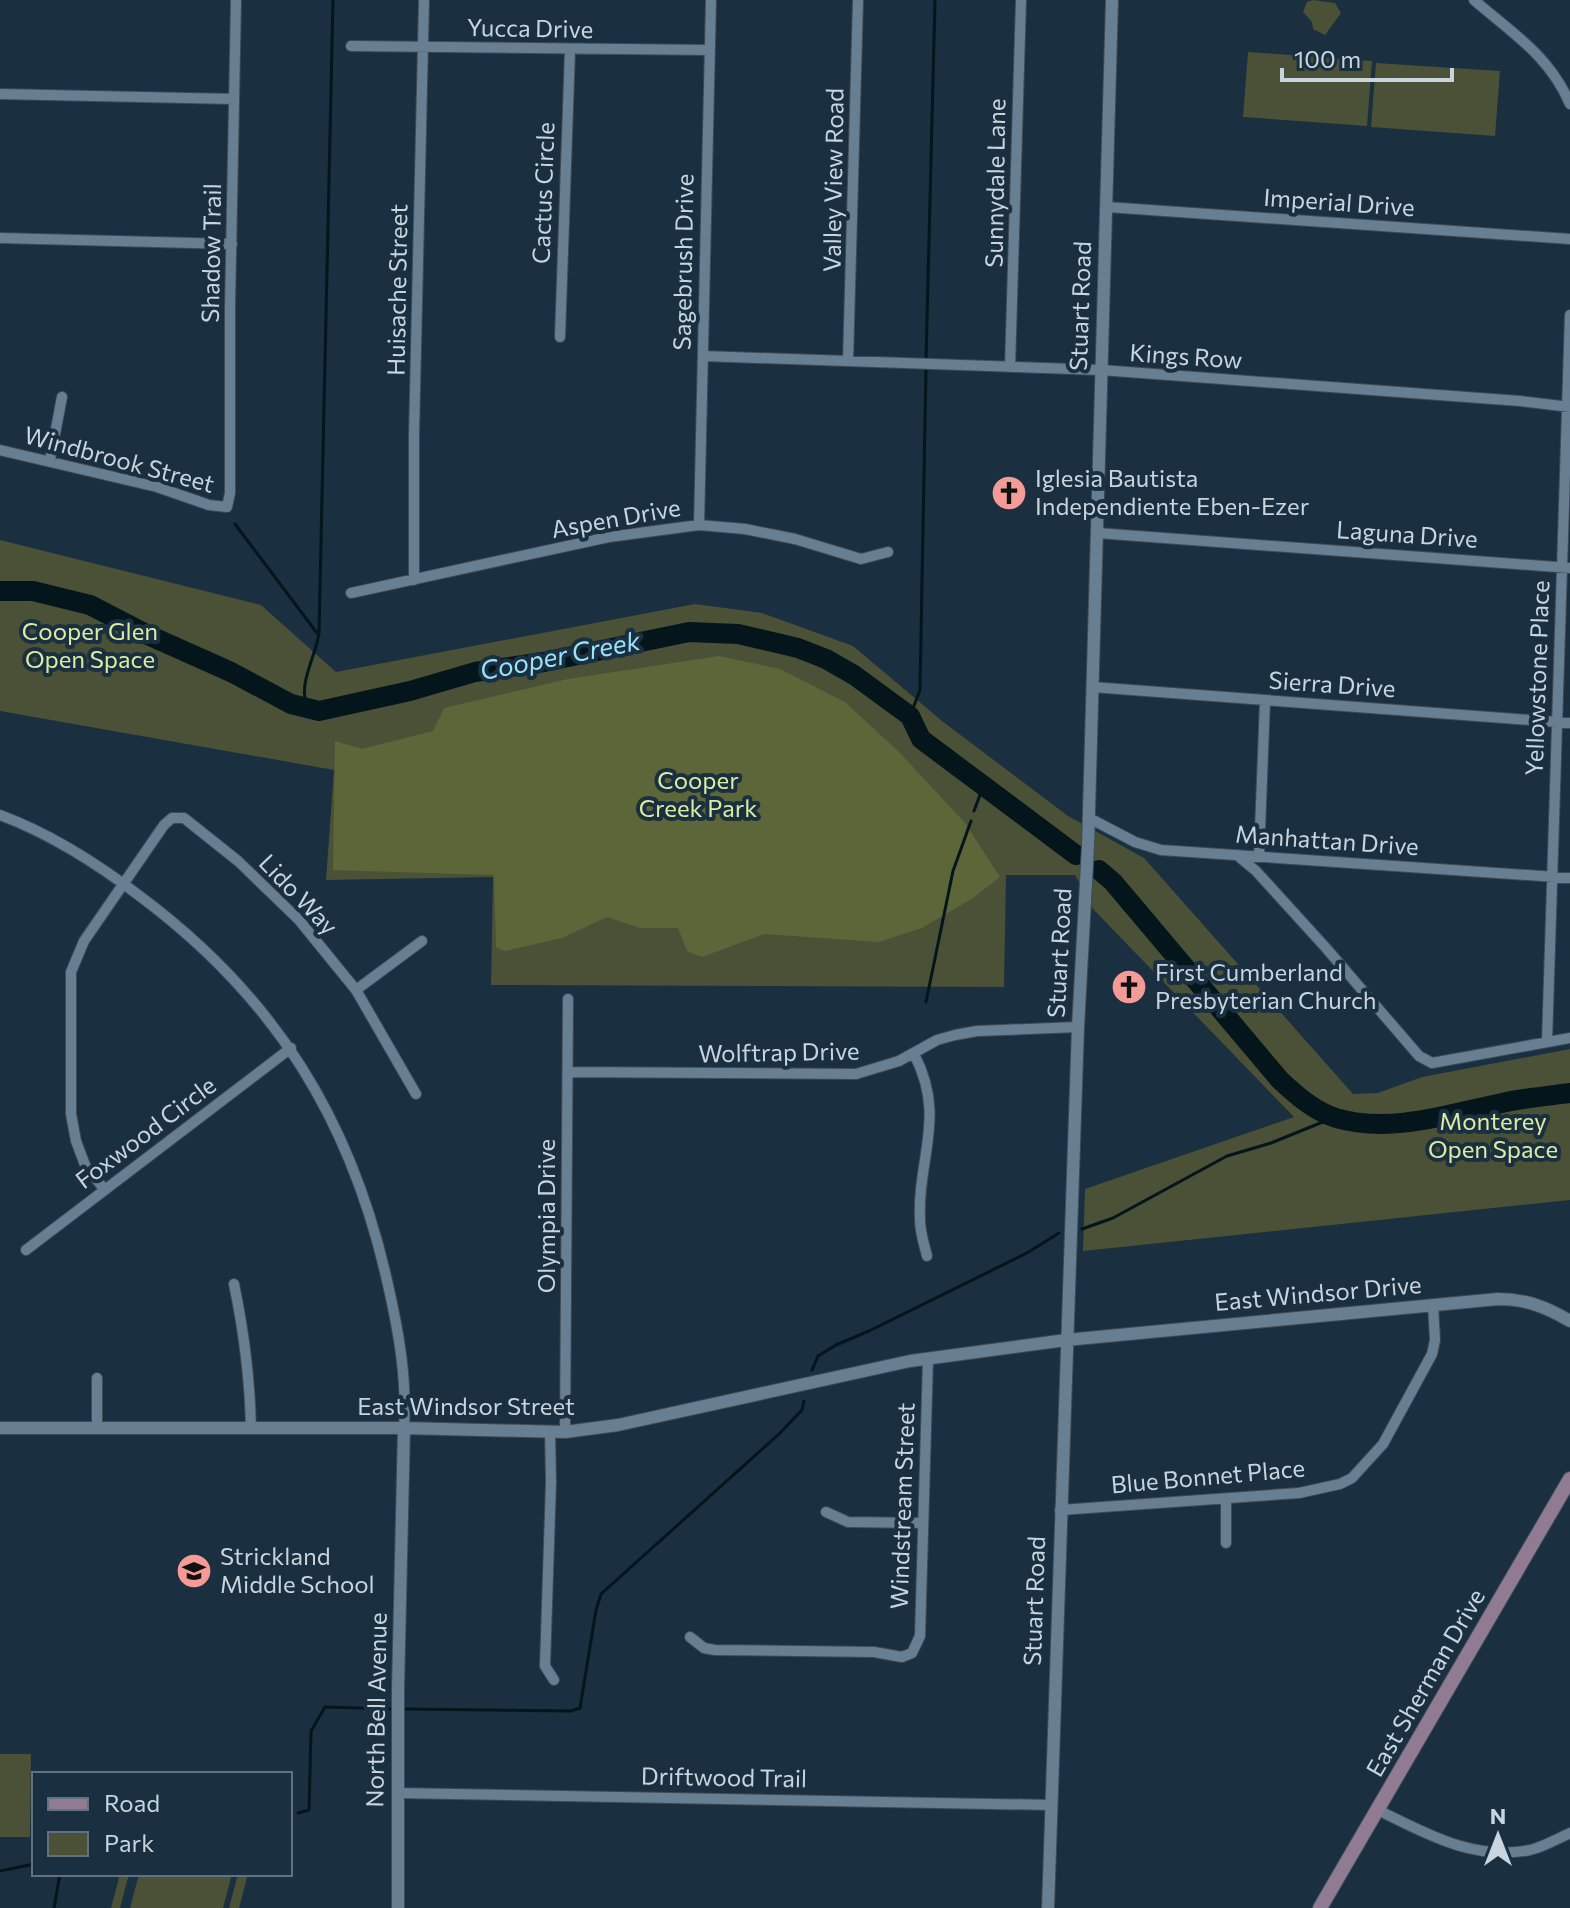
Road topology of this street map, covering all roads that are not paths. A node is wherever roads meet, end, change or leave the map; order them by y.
1 (236, 0) edge
2 (424, 0) edge
3 (711, 0) edge
4 (858, 0) edge
5 (1021, 0) edge
6 (1112, 0) edge
7 (1474, 0) edge
8 (351, 46) dead end
9 (424, 46) junction
10 (570, 50) junction
11 (709, 50) junction
12 (0, 94) edge
13 (234, 99) junction
14 (1570, 104) edge
15 (1107, 207) junction
16 (0, 238) edge
17 (1570, 239) edge
18 (232, 244) junction
19 (1570, 315) edge
20 (560, 337) dead end
21 (703, 356) junction
22 (848, 361) junction
23 (1010, 367) junction
24 (1101, 370) junction
25 (62, 397) dead end
26 (1568, 407) edge
27 (0, 450) edge
28 (50, 460) junction
29 (227, 507) joint
30 (699, 525) junction
31 (1097, 533) junction
32 (888, 552) dead end
33 (1566, 567) edge
34 (414, 580) junction
35 (351, 593) dead end
36 (1092, 687) junction
37 (1265, 701) junction
38 (1557, 722) junction
39 (1570, 723) edge
40 (0, 815) edge
41 (1089, 818) junction
42 (1238, 856) junction
43 (1259, 856) junction
44 (1552, 876) junction
45 (1570, 878) edge
46 (124, 884) junction
47 (422, 941) dead end
48 (356, 990) junction
49 (568, 999) dead end
50 (1078, 1027) junction
51 (1570, 1038) edge
52 (1547, 1042) junction
53 (291, 1048) junction
54 (914, 1054) junction
55 (568, 1072) junction
56 (416, 1094) dead end
57 (104, 1189) junction
58 (26, 1250) dead end
59 (927, 1256) dead end
60 (234, 1284) dead end
61 (1433, 1305) junction
62 (1570, 1321) edge
63 (1066, 1340) junction
64 (928, 1359) junction
65 (97, 1378) dead end
66 (0, 1428) edge
67 (97, 1428) junction
68 (404, 1428) junction
69 (251, 1429) junction
70 (550, 1432) junction
71 (565, 1432) junction
72 (1570, 1479) edge
73 (1226, 1499) junction
74 (1060, 1510) junction
75 (826, 1512) dead end
76 (923, 1523) junction
77 (1226, 1543) dead end
78 (690, 1637) dead end
79 (554, 1680) dead end
80 (397, 1793) junction
81 (1051, 1805) junction
82 (1378, 1810) junction
83 (1570, 1833) edge
84 (398, 1908) edge
85 (1048, 1908) edge
86 (1320, 1908) edge

1 - 13 street, Shadow Trail
2 - 9 street, Huisache Street
3 - 11 street, Sagebrush Drive
4 - 22 street, Valley View Road
5 - 23 street, Sunnydale Lane
6 - 15 street, Stuart Road
7 - 14 street
8 - 9 street, Yucca Drive
9 - 10 street, Yucca Drive
9 - 34 street, Huisache Street
10 - 11 street, Yucca Drive
10 - 20 street, Cactus Circle
11 - 21 street, Sagebrush Drive
12 - 13 street
13 - 18 street, Shadow Trail
15 - 17 street, Imperial Drive
15 - 24 street, Stuart Road
16 - 18 street
18 - 29 street, Shadow Trail
19 - 26 street, Yellowstone Place
21 - 22 street, Kings Row
21 - 30 street, Sagebrush Drive
22 - 23 street, Kings Row
23 - 24 street, Kings Row
24 - 26 street, Kings Row
24 - 31 street, Stuart Road
25 - 28 street
26 - 33 street, Yellowstone Place
27 - 28 street, Windbrook Street
28 - 29 street, Windbrook Street
30 - 32 street, Aspen Drive
30 - 34 street, Aspen Drive
31 - 33 street, Laguna Drive
31 - 36 street, Stuart Road
33 - 38 street, Yellowstone Place
34 - 35 street, Aspen Drive
36 - 37 street, Sierra Drive
36 - 41 street, Stuart Road
37 - 38 street, Sierra Drive
37 - 43 street
38 - 39 street, Sierra Drive
38 - 44 street, Yellowstone Place
40 - 46 street, North Bell Avenue
41 - 42 street, Manhattan Drive
41 - 50 street, Stuart Road
42 - 43 street, Manhattan Drive
42 - 52 street
43 - 44 street, Manhattan Drive
44 - 45 street, Manhattan Drive
44 - 52 street, Yellowstone Place
46 - 48 street, Lido Way
46 - 53 street, North Bell Avenue
46 - 57 street
47 - 48 street
48 - 56 street, Lido Way
49 - 55 street, Olympia Drive
50 - 54 street, Wolftrap Drive
50 - 63 street, Stuart Road
51 - 52 street
53 - 57 street, Foxwood Circle
53 - 68 street, North Bell Avenue
54 - 55 street, Wolftrap Drive
54 - 59 street
55 - 71 street, Olympia Drive
57 - 58 street, Foxwood Circle
60 - 69 street
61 - 62 street, East Windsor Drive
61 - 63 street, East Windsor Drive
61 - 73 street, Blue Bonnet Place
63 - 64 street, East Windsor Street
63 - 74 street, Stuart Road
64 - 71 street, East Windsor Street
64 - 76 street, Windstream Street
65 - 67 street
66 - 67 street, East Windsor Street
67 - 69 street, East Windsor Street
68 - 69 street, East Windsor Street
68 - 70 street, East Windsor Street
68 - 80 street, North Bell Avenue
70 - 71 street, East Windsor Street
70 - 79 street
72 - 82 main road, East Sherman Drive
73 - 74 street, Blue Bonnet Place
73 - 77 street
74 - 81 street, Stuart Road
75 - 76 street
76 - 78 street, Windstream Street
80 - 81 street, Driftwood Trail
80 - 84 street, North Bell Avenue
81 - 85 street, Stuart Road
82 - 83 street
82 - 86 main road, East Sherman Drive

